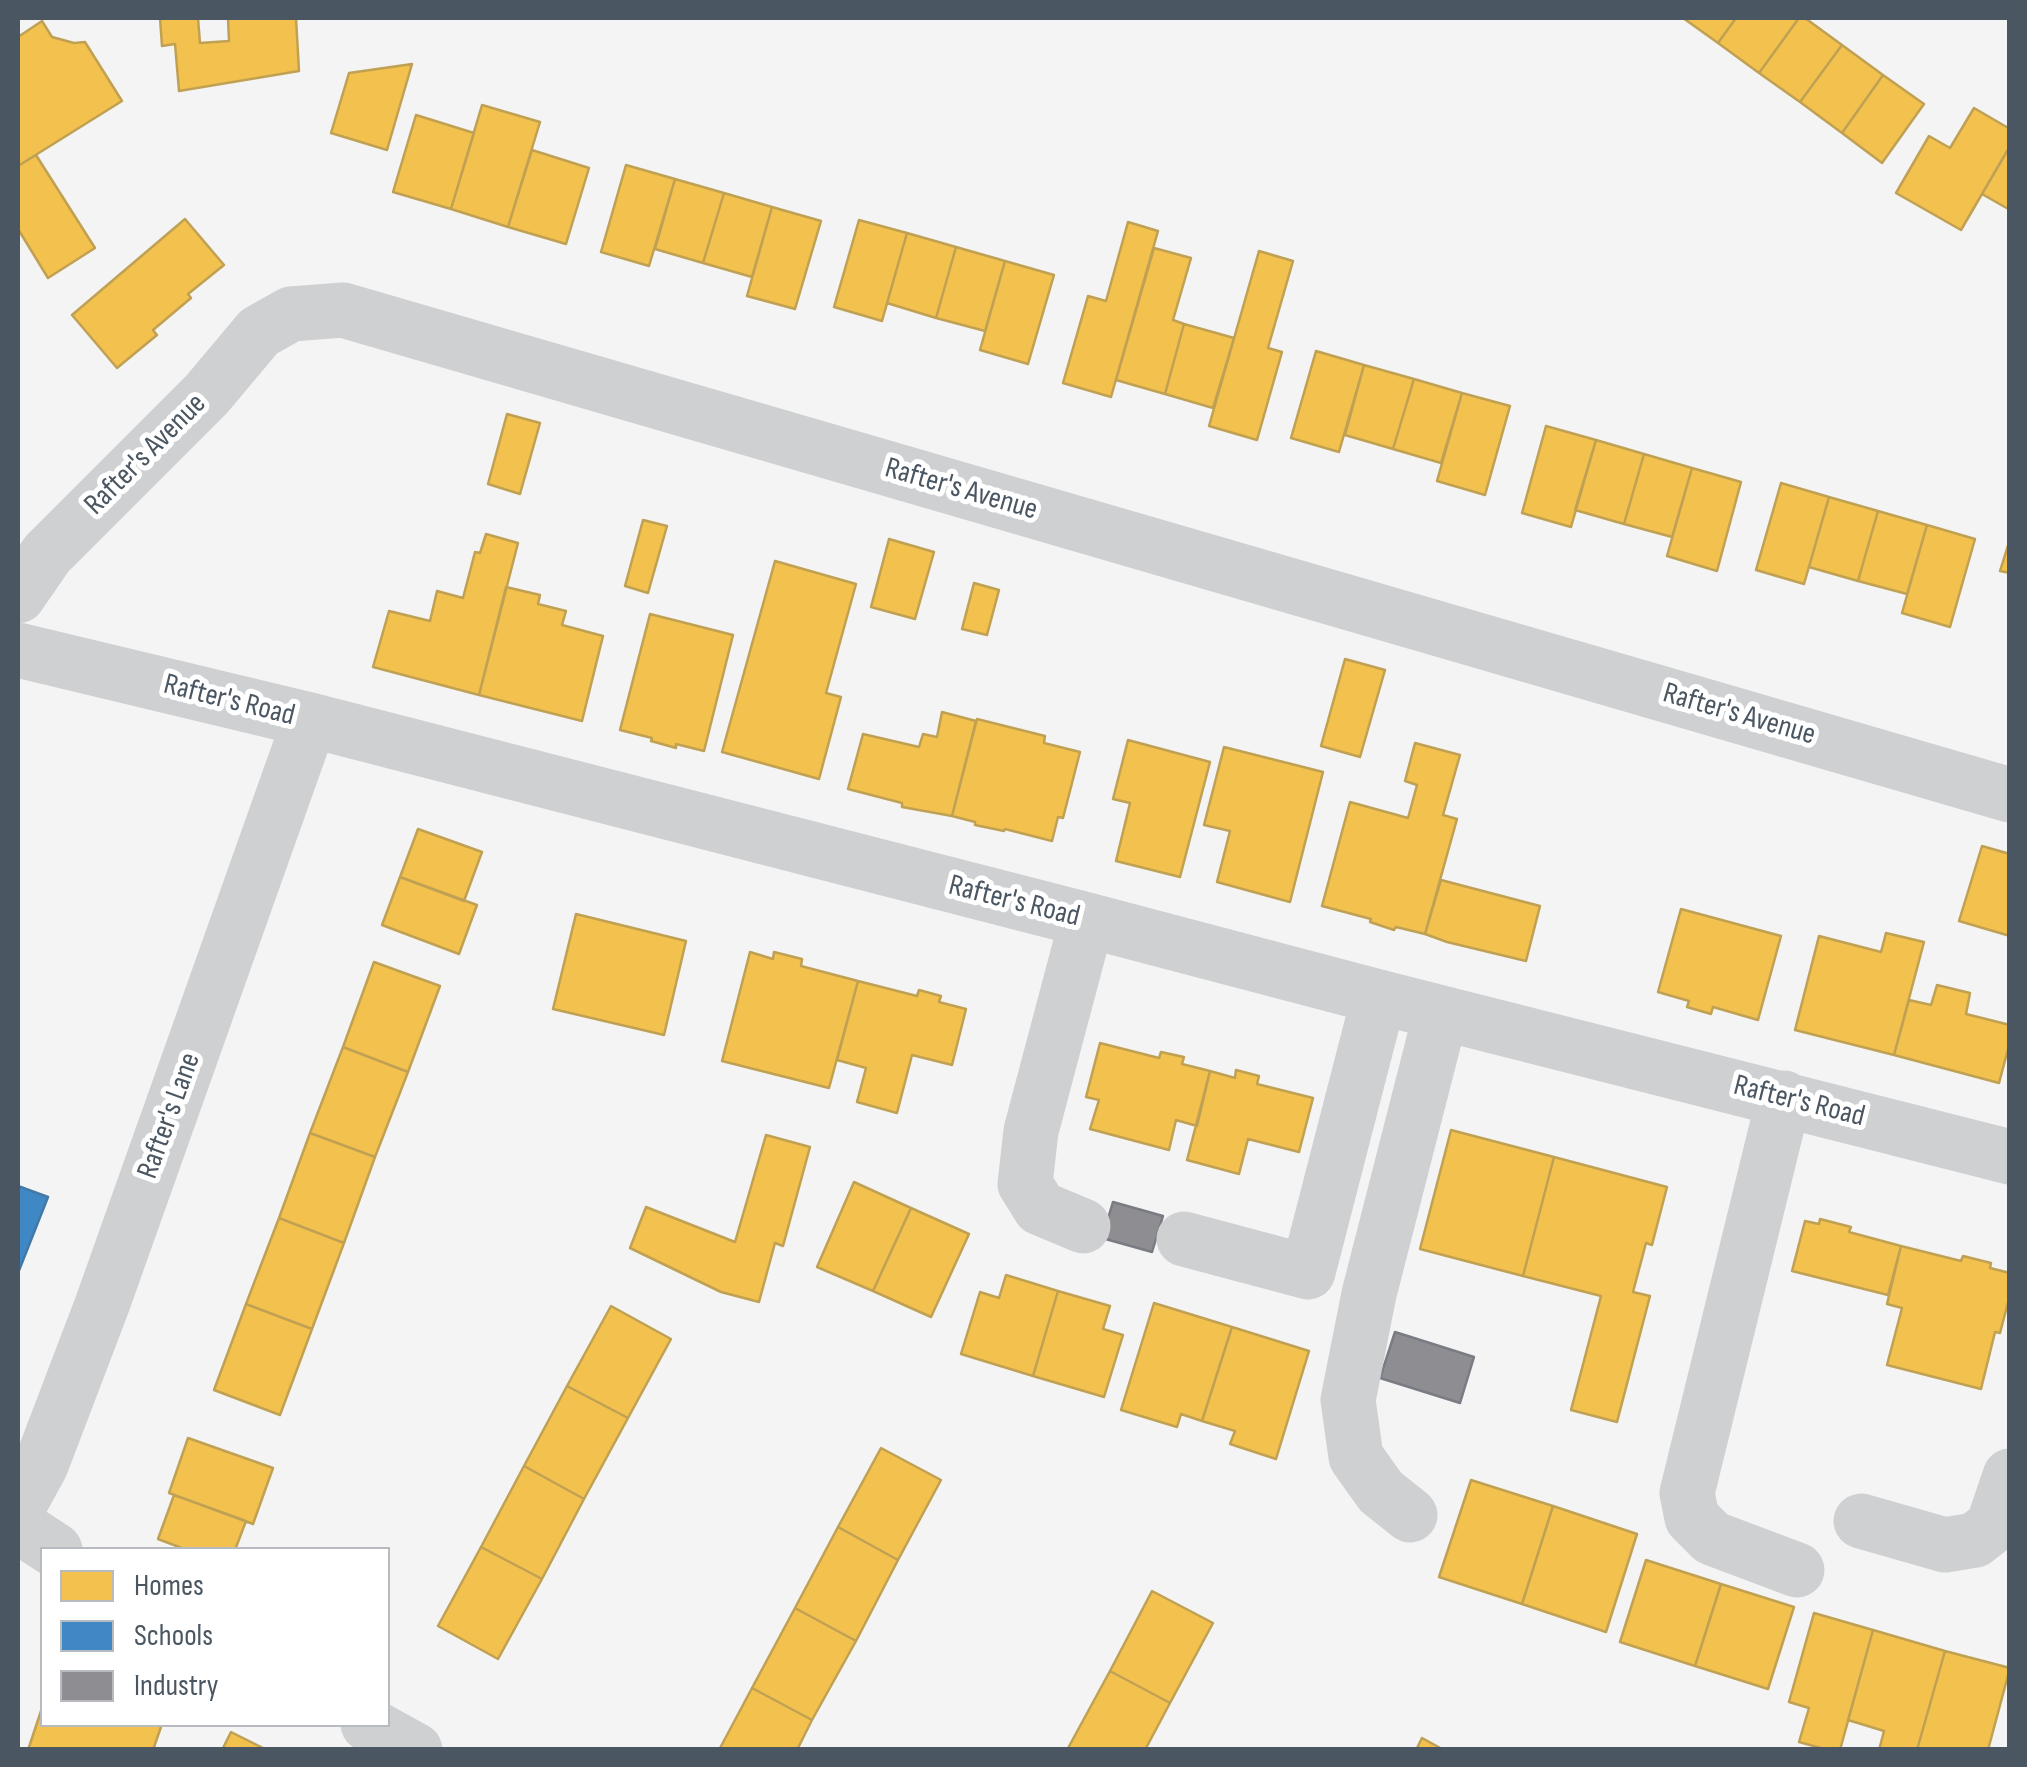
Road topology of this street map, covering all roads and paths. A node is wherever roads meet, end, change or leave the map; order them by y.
1 (18, 596) edge
2 (18, 650) edge
3 (310, 720) junction
4 (2010, 794) edge
5 (1087, 920) junction
6 (1378, 997) junction
7 (1441, 1013) junction
8 (1784, 1098) junction
9 (2010, 1157) edge
10 (1083, 1226) dead end
11 (1184, 1239) dead end
12 (2010, 1476) edge
13 (18, 1506) edge
14 (1410, 1515) dead end
15 (1861, 1521) dead end
16 (18, 1526) edge
17 (50, 1547) edge
18 (1797, 1570) dead end
19 (374, 1727) edge
20 (416, 1750) edge

1 - 4 street, Rafter's Avenue
2 - 3 street, Rafter's Road
3 - 5 street, Rafter's Road
3 - 13 street, Rafter's Lane
5 - 6 street, Rafter's Road
5 - 10 street
6 - 7 street, Rafter's Road
6 - 11 street
7 - 8 street, Rafter's Road
7 - 14 street
8 - 9 street, Rafter's Road
8 - 18 street
12 - 15 street
16 - 17 street
19 - 20 street

